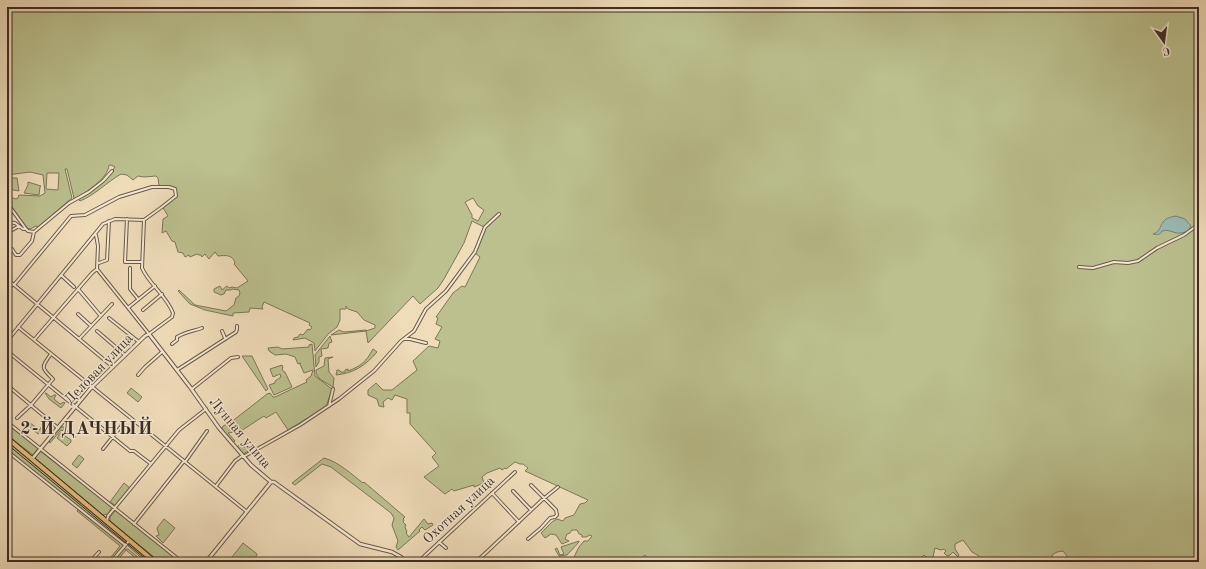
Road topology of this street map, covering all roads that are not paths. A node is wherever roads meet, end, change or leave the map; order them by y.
1 (112, 171) dead end
2 (8, 204) edge
3 (499, 214) dead end
4 (127, 219) junction
5 (144, 220) junction
6 (110, 221) junction
7 (7, 222) edge
8 (1199, 224) edge
9 (19, 226) junction
10 (26, 229) junction
11 (34, 232) junction
12 (7, 233) edge
13 (96, 235) junction
14 (12, 249) dead end
15 (142, 262) junction
16 (98, 264) junction
17 (1078, 267) dead end
18 (130, 268) dead end
19 (97, 269) junction
20 (61, 275) junction
21 (7, 279) edge
22 (14, 285) junction
23 (155, 286) junction
24 (74, 287) dead end
25 (78, 289) junction
26 (7, 292) edge
27 (162, 294) junction
28 (138, 299) junction
29 (37, 304) junction
30 (112, 304) dead end
31 (129, 307) junction
32 (143, 310) dead end
33 (78, 314) dead end
34 (100, 315) junction
35 (53, 318) junction
36 (109, 318) dead end
37 (90, 325) junction
38 (237, 326) dead end
39 (18, 327) junction
40 (202, 328) dead end
41 (97, 331) dead end
42 (222, 331) dead end
43 (149, 334) junction
44 (79, 338) junction
45 (225, 338) junction
46 (403, 339) junction
47 (34, 340) junction
48 (7, 341) edge
49 (138, 342) junction
50 (426, 343) dead end
51 (172, 344) dead end
52 (7, 351) edge
53 (162, 352) junction
54 (52, 354) junction
55 (125, 355) junction
56 (238, 357) dead end
57 (113, 367) junction
58 (176, 370) junction
59 (138, 375) dead end
60 (7, 385) edge
61 (48, 385) junction
62 (92, 387) junction
63 (191, 389) junction
64 (333, 389) dead end
65 (31, 405) junction
66 (76, 406) junction
67 (329, 406) junction
68 (206, 409) junction
69 (17, 418) dead end
70 (7, 422) edge
71 (123, 424) dead end
72 (58, 428) junction
73 (207, 431) dead end
74 (113, 437) junction
75 (7, 438) edge
76 (165, 446) junction
77 (40, 449) junction
78 (103, 449) dead end
79 (7, 451) edge
80 (243, 456) junction
81 (32, 459) junction
82 (185, 461) junction
83 (151, 464) junction
84 (515, 472) dead end
85 (271, 482) junction
86 (531, 485) dead end
87 (215, 486) junction
88 (558, 486) dead end
89 (513, 491) dead end
90 (492, 493) junction
91 (544, 498) junction
92 (115, 508) junction
93 (531, 510) junction
94 (246, 511) junction
95 (108, 516) junction
96 (105, 520) junction
97 (519, 522) junction
98 (134, 524) junction
99 (528, 539) dead end
100 (129, 540) junction
101 (439, 542) junction
102 (125, 545) junction
103 (446, 548) dead end
104 (99, 552) dead end
105 (90, 562) edge
106 (111, 562) edge
107 (155, 562) edge
108 (182, 562) edge
109 (206, 562) edge
110 (406, 562) edge
111 (418, 562) edge
112 (476, 562) edge

1 - 11 street
2 - 10 street
3 - 46 street
4 - 5 street
4 - 6 street
4 - 15 street
5 - 15 street
5 - 22 street
6 - 13 street
6 - 16 street
7 - 9 street
8 - 17 street
9 - 10 street
9 - 12 street
10 - 11 street
11 - 14 street
13 - 16 street
13 - 20 street
15 - 23 street
16 - 19 street
18 - 28 street
19 - 25 street
19 - 31 street, Лунная улица
20 - 24 street
20 - 29 street
21 - 22 street
22 - 26 street
22 - 29 street
23 - 27 street
23 - 28 street
25 - 34 street
25 - 35 street
27 - 32 street
27 - 43 street, Деловая улица
28 - 31 street
29 - 35 street
29 - 39 street
30 - 34 street
31 - 43 street, Лунная улица
33 - 37 street
34 - 37 street
35 - 44 street
35 - 47 street
36 - 49 street
37 - 44 street
38 - 45 street
39 - 47 street
39 - 48 street
40 - 51 street
41 - 55 street
42 - 45 street
43 - 49 street, Деловая улица
43 - 53 street, Лунная улица
44 - 57 street
45 - 58 street
46 - 50 street
46 - 67 street
47 - 54 street
49 - 55 street, Деловая улица
52 - 61 street
53 - 58 street, Лунная улица
53 - 59 street
54 - 61 street
54 - 62 street
55 - 57 street, Деловая улица
56 - 63 street
57 - 62 street, Деловая улица
58 - 63 street, Лунная улица
60 - 65 street
61 - 65 street
61 - 66 street
62 - 66 street, Деловая улица
62 - 76 street
63 - 68 street, Лунная улица
64 - 67 street
65 - 69 street
65 - 72 street
66 - 72 street, Деловая улица
66 - 74 street
67 - 80 street
68 - 76 street
68 - 80 street, Лунная улица
70 - 77 street
71 - 74 street
72 - 77 street, Деловая улица
73 - 82 street
74 - 78 street
74 - 83 street
75 - 81 main road
76 - 82 street
76 - 83 street
77 - 81 street, Деловая улица
77 - 92 street
79 - 102 street
80 - 85 street, Лунная улица
80 - 87 street
81 - 96 main road
82 - 87 street
82 - 98 street
83 - 92 street
84 - 90 street, Охотная улица
85 - 94 street
85 - 110 street, Лунная улица
86 - 91 street
87 - 94 street
88 - 91 street
89 - 93 street
90 - 97 street
90 - 101 street, Охотная улица
91 - 93 street
91 - 99 street
92 - 95 street
92 - 98 street
93 - 97 street
94 - 109 street
95 - 96 street
95 - 96 street
96 - 100 main road
97 - 112 street
98 - 108 street
100 - 102 street
100 - 107 main road
101 - 103 street
101 - 111 street, Охотная улица
102 - 106 street
104 - 105 street

